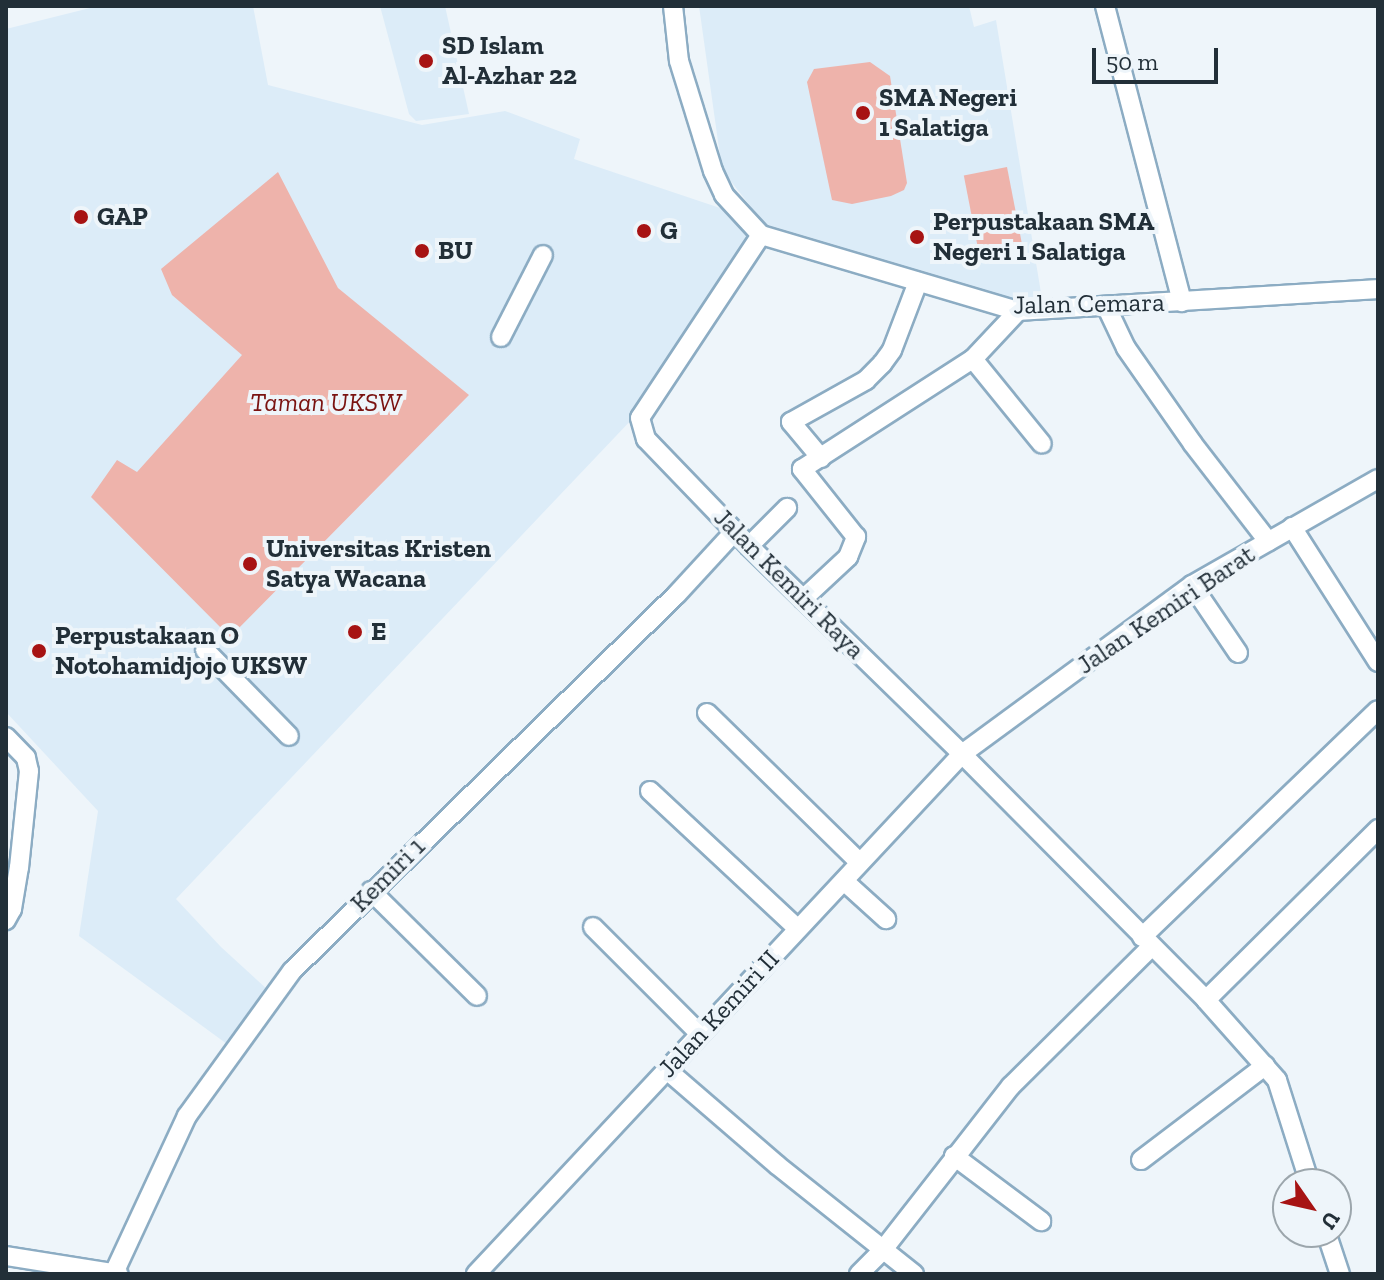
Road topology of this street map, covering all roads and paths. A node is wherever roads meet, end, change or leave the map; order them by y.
1 (673, 6) edge
2 (1105, 6) edge
3 (761, 235) junction
4 (543, 255) dead end
5 (918, 282) junction
6 (1378, 289) edge
7 (1182, 302) junction
8 (1107, 308) junction
9 (1018, 311) junction
10 (501, 337) dead end
11 (973, 359) junction
12 (1042, 444) dead end
13 (821, 458) junction
14 (1378, 479) edge
15 (787, 508) dead end
16 (1292, 527) junction
17 (734, 532) junction
18 (1268, 541) junction
19 (749, 546) junction
20 (1192, 585) junction
21 (803, 599) junction
22 (205, 650) dead end
23 (1238, 653) dead end
24 (1378, 662) edge
25 (1378, 710) edge
26 (707, 713) dead end
27 (289, 736) dead end
28 (6, 737) edge
29 (962, 754) junction
30 (650, 791) dead end
31 (1378, 829) edge
32 (860, 863) junction
33 (844, 881) junction
34 (371, 891) junction
35 (886, 919) dead end
36 (6, 920) edge
37 (593, 927) dead end
38 (798, 929) junction
39 (1147, 942) junction
40 (477, 996) dead end
41 (1206, 1000) junction
42 (700, 1034) junction
43 (667, 1070) junction
44 (1271, 1073) junction
45 (954, 1156) junction
46 (1141, 1160) dead end
47 (1304, 1168) edge
48 (1041, 1221) dead end
49 (1331, 1248) edge
50 (882, 1251) junction
51 (6, 1256) edge
52 (116, 1273) edge
53 (476, 1274) edge
54 (859, 1274) edge
55 (914, 1274) edge
56 (1340, 1274) edge

1 - 3 street
2 - 7 street
3 - 5 street, Jalan Cemara
3 - 17 street, Jalan Kemiri Raya
4 - 10 street
5 - 9 street, Jalan Cemara
5 - 13 street
6 - 7 street, Jalan Cemara
7 - 8 street, Jalan Cemara
8 - 9 street, Jalan Cemara
8 - 18 street
9 - 11 street
11 - 12 street
11 - 13 street
13 - 21 street
14 - 16 street, Jalan Kemiri Barat
15 - 19 street
16 - 18 street, Jalan Kemiri Barat
16 - 24 street
17 - 19 street, Jalan Kemiri Raya
17 - 34 street, Kemiri 1
18 - 20 street, Jalan Kemiri Barat
19 - 21 street, Jalan Kemiri Raya
20 - 23 street
20 - 29 street, Jalan Kemiri Barat
21 - 29 street, Jalan Kemiri Raya
22 - 27 street
25 - 39 street
26 - 32 street
28 - 36 street
29 - 32 street, Jalan Kemiri II
29 - 39 street, Jalan Kemiri Raya
30 - 38 street
31 - 41 street
32 - 33 street, Jalan Kemiri II
33 - 35 street
33 - 38 street, Jalan Kemiri II
34 - 40 street
34 - 52 street, Kemiri 1
37 - 42 street
38 - 42 street, Jalan Kemiri II
39 - 41 street, Jalan Kemiri Raya
39 - 45 street
41 - 44 street, Jalan Kemiri Raya
42 - 43 street, Jalan Kemiri II
43 - 50 street
43 - 53 street, Jalan Kemiri II
44 - 46 street
44 - 47 street
45 - 48 street
45 - 50 street
49 - 56 street
50 - 54 street
50 - 55 street
51 - 52 street

